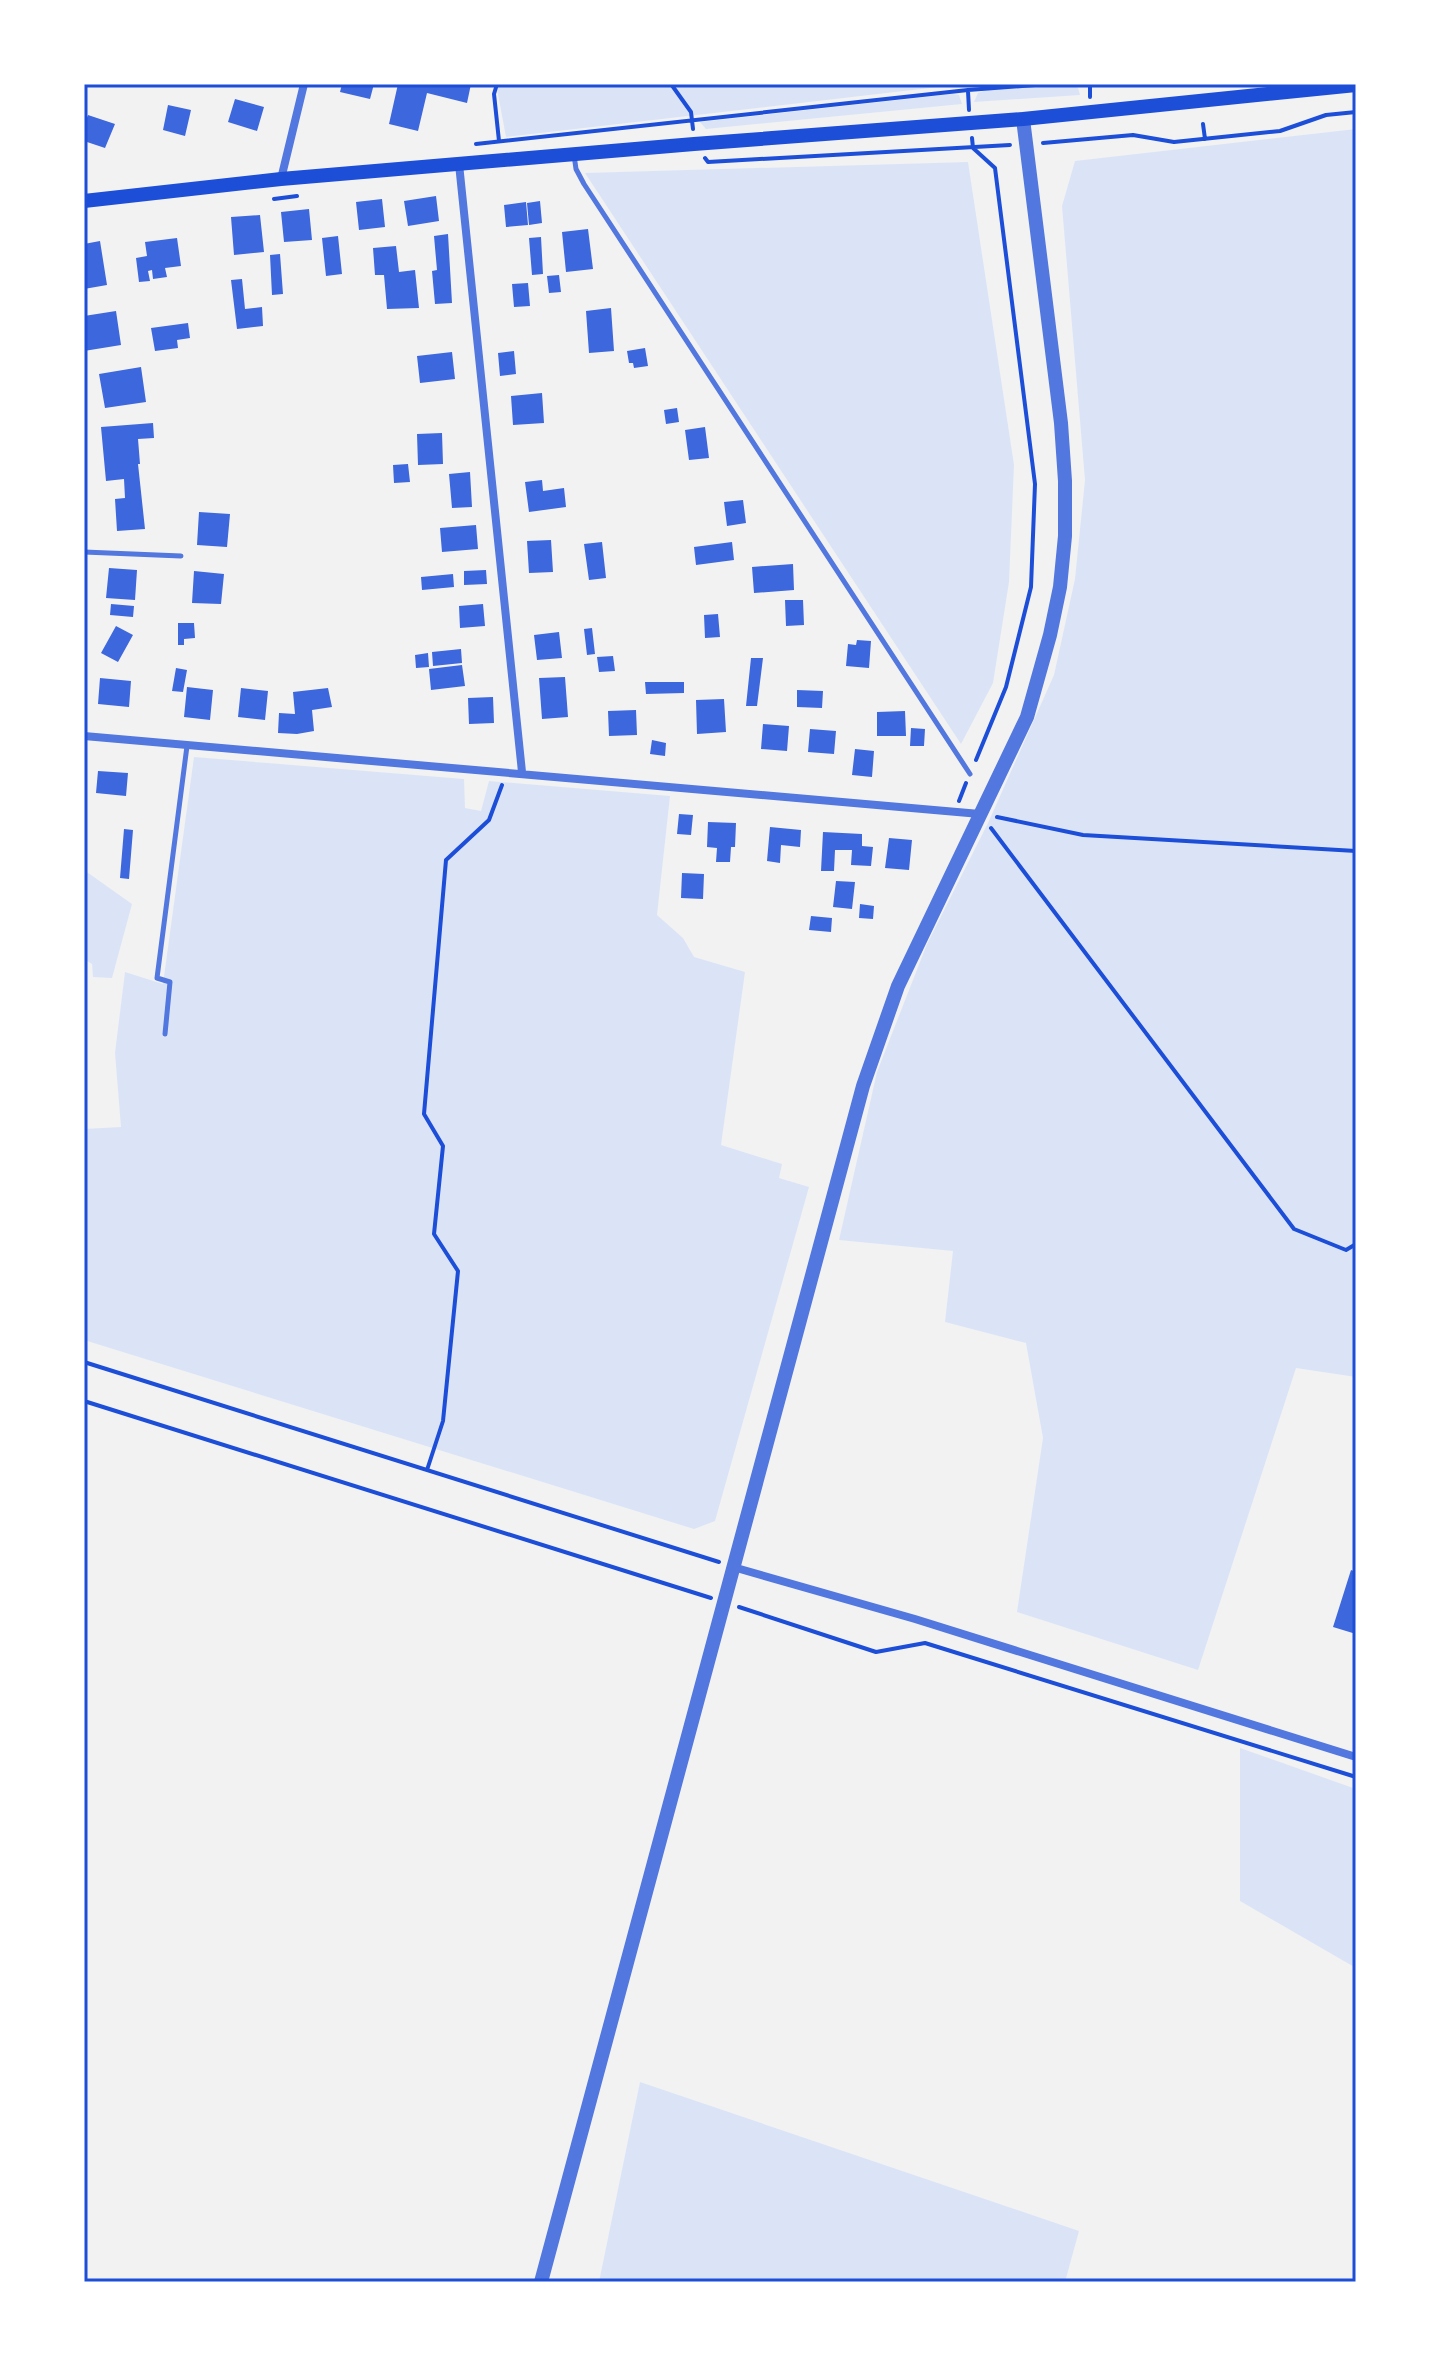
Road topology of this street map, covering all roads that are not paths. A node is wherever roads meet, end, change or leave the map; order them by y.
1 (304, 84) edge
2 (1356, 85) edge
3 (1023, 119) junction
4 (574, 154) junction
5 (459, 164) junction
6 (281, 179) junction
7 (84, 201) edge
8 (84, 552) edge
9 (181, 556) dead end
10 (84, 736) edge
11 (187, 745) junction
12 (522, 772) junction
13 (970, 774) road end
14 (980, 814) junction
15 (165, 1034) dead end
16 (733, 1567) junction
17 (1356, 1757) edge
18 (541, 2282) edge

1 - 6 street
2 - 3 main road
3 - 4 main road
3 - 14 street
4 - 5 main road
4 - 13 lane
5 - 6 main road
5 - 12 street
6 - 7 main road
8 - 9 lane
10 - 11 street
11 - 12 street
11 - 15 lane
12 - 14 street
14 - 16 street
16 - 17 street
16 - 18 street

